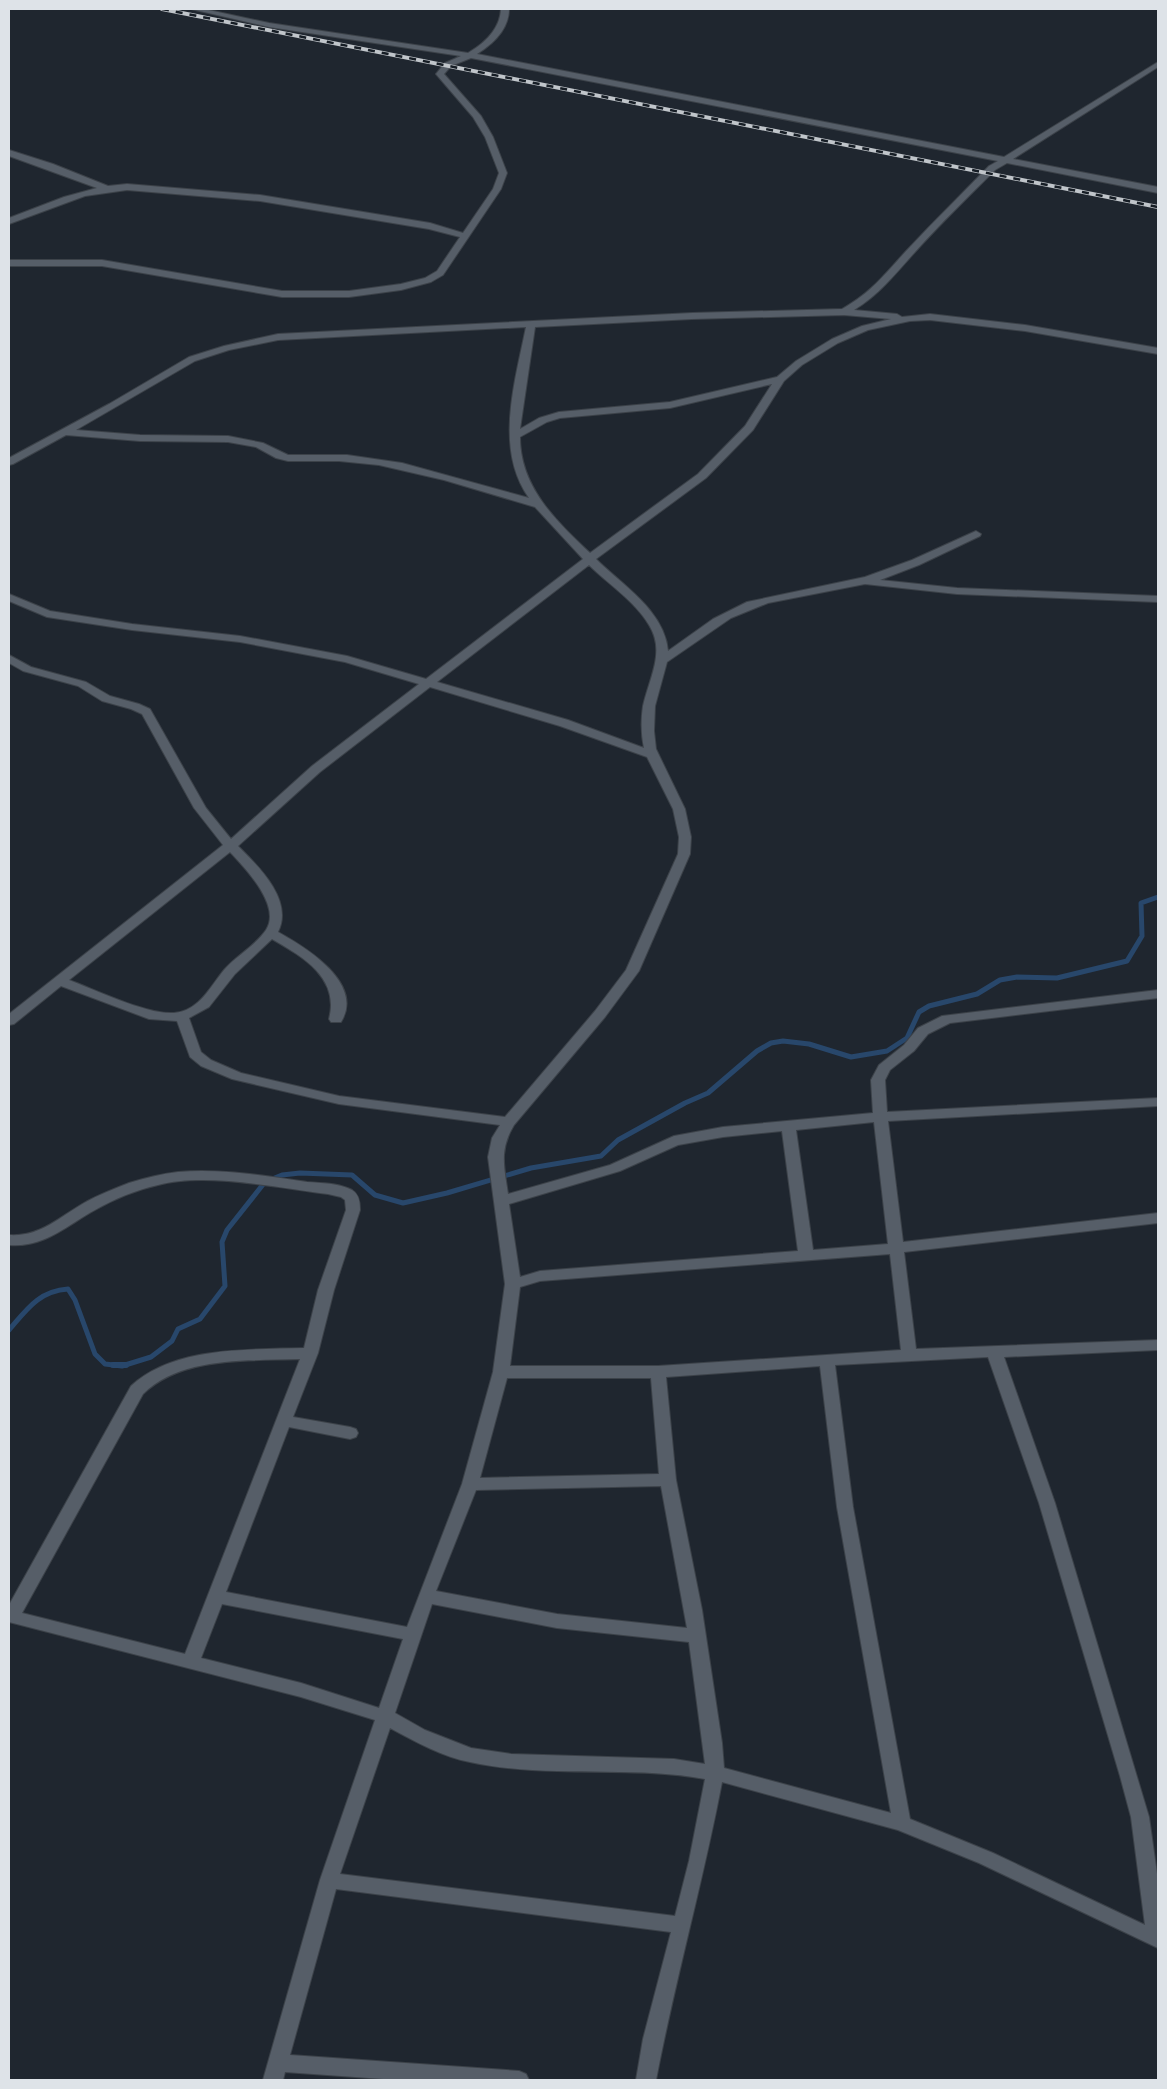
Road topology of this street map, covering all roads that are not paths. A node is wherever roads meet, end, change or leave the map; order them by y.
1 (194, 9) edge
2 (505, 9) edge
3 (470, 55) junction
4 (1158, 64) edge
5 (9, 153) edge
6 (1004, 160) junction
7 (108, 189) junction
8 (1158, 190) edge
9 (9, 222) edge
10 (465, 236) junction
11 (9, 263) edge
12 (844, 312) junction
13 (910, 318) junction
14 (531, 324) junction
15 (1158, 351) edge
16 (780, 379) junction
17 (62, 432) junction
18 (516, 436) junction
19 (9, 462) edge
20 (537, 504) junction
21 (976, 534) dead end
22 (589, 559) junction
23 (863, 582) junction
24 (9, 597) edge
25 (1158, 599) edge
26 (9, 658) edge
27 (661, 661) junction
28 (428, 683) junction
29 (652, 755) junction
30 (230, 846) junction
31 (271, 933) junction
32 (60, 981) junction
33 (1158, 994) edge
34 (182, 1017) junction
35 (336, 1019) dead end
36 (9, 1021) edge
37 (1158, 1102) edge
38 (882, 1117) junction
39 (509, 1122) junction
40 (788, 1125) junction
41 (501, 1201) junction
42 (1158, 1218) edge
43 (9, 1240) edge
44 (896, 1248) junction
45 (806, 1255) junction
46 (513, 1284) junction
47 (1158, 1345) edge
48 (994, 1351) junction
49 (310, 1354) junction
50 (909, 1355) junction
51 (827, 1360) junction
52 (501, 1372) junction
53 (658, 1372) junction
54 (285, 1421) junction
55 (350, 1433) dead end
56 (668, 1480) junction
57 (470, 1484) junction
58 (216, 1596) junction
59 (426, 1596) junction
60 (10, 1616) edge
61 (414, 1634) junction
62 (697, 1636) junction
63 (190, 1663) junction
64 (386, 1717) junction
65 (715, 1773) junction
66 (902, 1824) junction
67 (329, 1880) junction
68 (682, 1925) junction
69 (1158, 1940) edge
70 (275, 2071) edge
71 (519, 2080) edge
72 (646, 2080) edge

1 - 3 street
2 - 3 street
3 - 6 street
3 - 10 street
4 - 6 street
5 - 7 street
6 - 8 street
6 - 12 street
7 - 9 street
7 - 10 street
10 - 11 street
12 - 13 street
12 - 14 street
13 - 15 street
13 - 16 street
14 - 17 street
14 - 18 street
16 - 18 street
16 - 22 street
17 - 19 street
17 - 20 street
18 - 20 street
20 - 22 street
21 - 23 street
22 - 27 street
22 - 28 street
23 - 25 street
23 - 27 street
24 - 28 street
26 - 30 street
27 - 29 street
28 - 29 street
28 - 30 street
29 - 39 street
30 - 31 street
30 - 32 street
31 - 34 street
31 - 35 street
32 - 34 street
32 - 36 street
33 - 38 street
34 - 39 street
37 - 38 street
38 - 40 street
38 - 44 street
39 - 41 street
40 - 41 street
40 - 45 street
41 - 46 street
42 - 44 street
43 - 49 street
44 - 45 street
44 - 50 street
45 - 46 street
46 - 52 street
47 - 48 street
48 - 50 street
48 - 69 street
49 - 54 street
49 - 60 street
50 - 51 street
51 - 53 street
51 - 66 street
52 - 53 street
52 - 57 street
53 - 56 street
54 - 55 street
54 - 58 street
56 - 57 street
56 - 62 street
57 - 59 street
58 - 61 street
58 - 63 street
59 - 61 street
59 - 62 street
60 - 63 street
61 - 64 street
62 - 65 street
63 - 64 street
64 - 65 street
64 - 67 street
65 - 66 street
65 - 68 street
66 - 69 street
67 - 68 street
67 - 70 street
68 - 72 street
70 - 71 street

